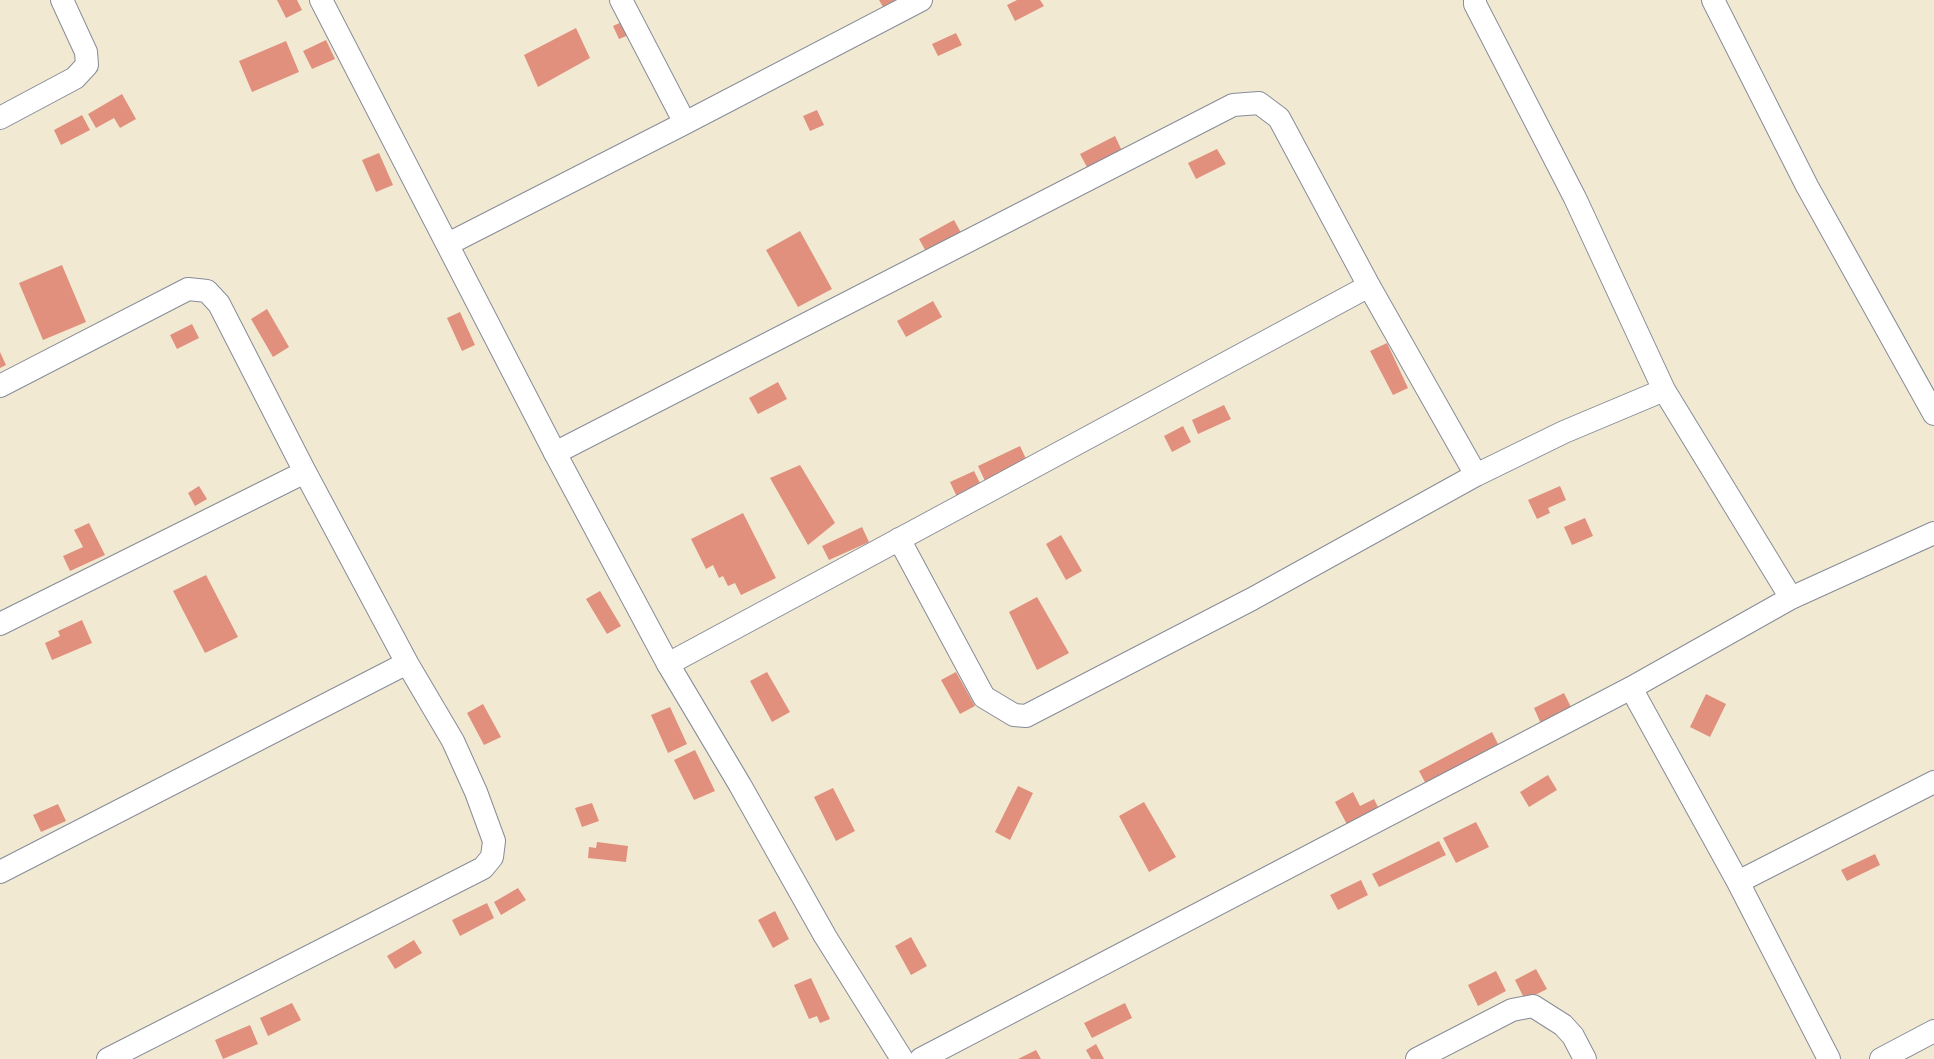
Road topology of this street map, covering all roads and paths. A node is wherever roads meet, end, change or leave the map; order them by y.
1 (62, 0) edge
2 (321, 0) edge
3 (621, 0) edge
4 (921, 0) edge
5 (1475, 0) edge
6 (1713, 0) edge
7 (0, 118) edge
8 (685, 123) junction
9 (448, 244) junction
10 (1369, 286) junction
11 (0, 386) edge
12 (1664, 390) junction
13 (1934, 414) edge
14 (555, 453) junction
15 (305, 472) junction
16 (1476, 475) junction
17 (1934, 533) edge
18 (899, 539) junction
19 (1790, 598) junction
20 (0, 624) edge
21 (407, 663) junction
22 (668, 664) junction
23 (1630, 688) junction
24 (1934, 782) edge
25 (0, 872) edge
26 (1738, 882) junction
27 (1934, 1030) edge
28 (108, 1059) edge
29 (902, 1059) edge
30 (921, 1059) edge
31 (1417, 1059) edge
32 (1585, 1059) edge
33 (1829, 1059) edge
34 (1881, 1059) edge

1 - 7 street
2 - 9 street
3 - 8 street
4 - 8 street
5 - 12 street
6 - 13 street
8 - 9 street
9 - 14 street
10 - 14 street
10 - 16 street
10 - 18 street
11 - 15 street
12 - 16 street
12 - 19 street
14 - 22 street
15 - 20 street
15 - 21 street
16 - 18 street
17 - 19 street
18 - 22 street
19 - 23 street
21 - 25 street
21 - 28 street
22 - 29 street
23 - 26 street
23 - 30 street
24 - 26 street
26 - 33 street
27 - 34 street
31 - 32 street

